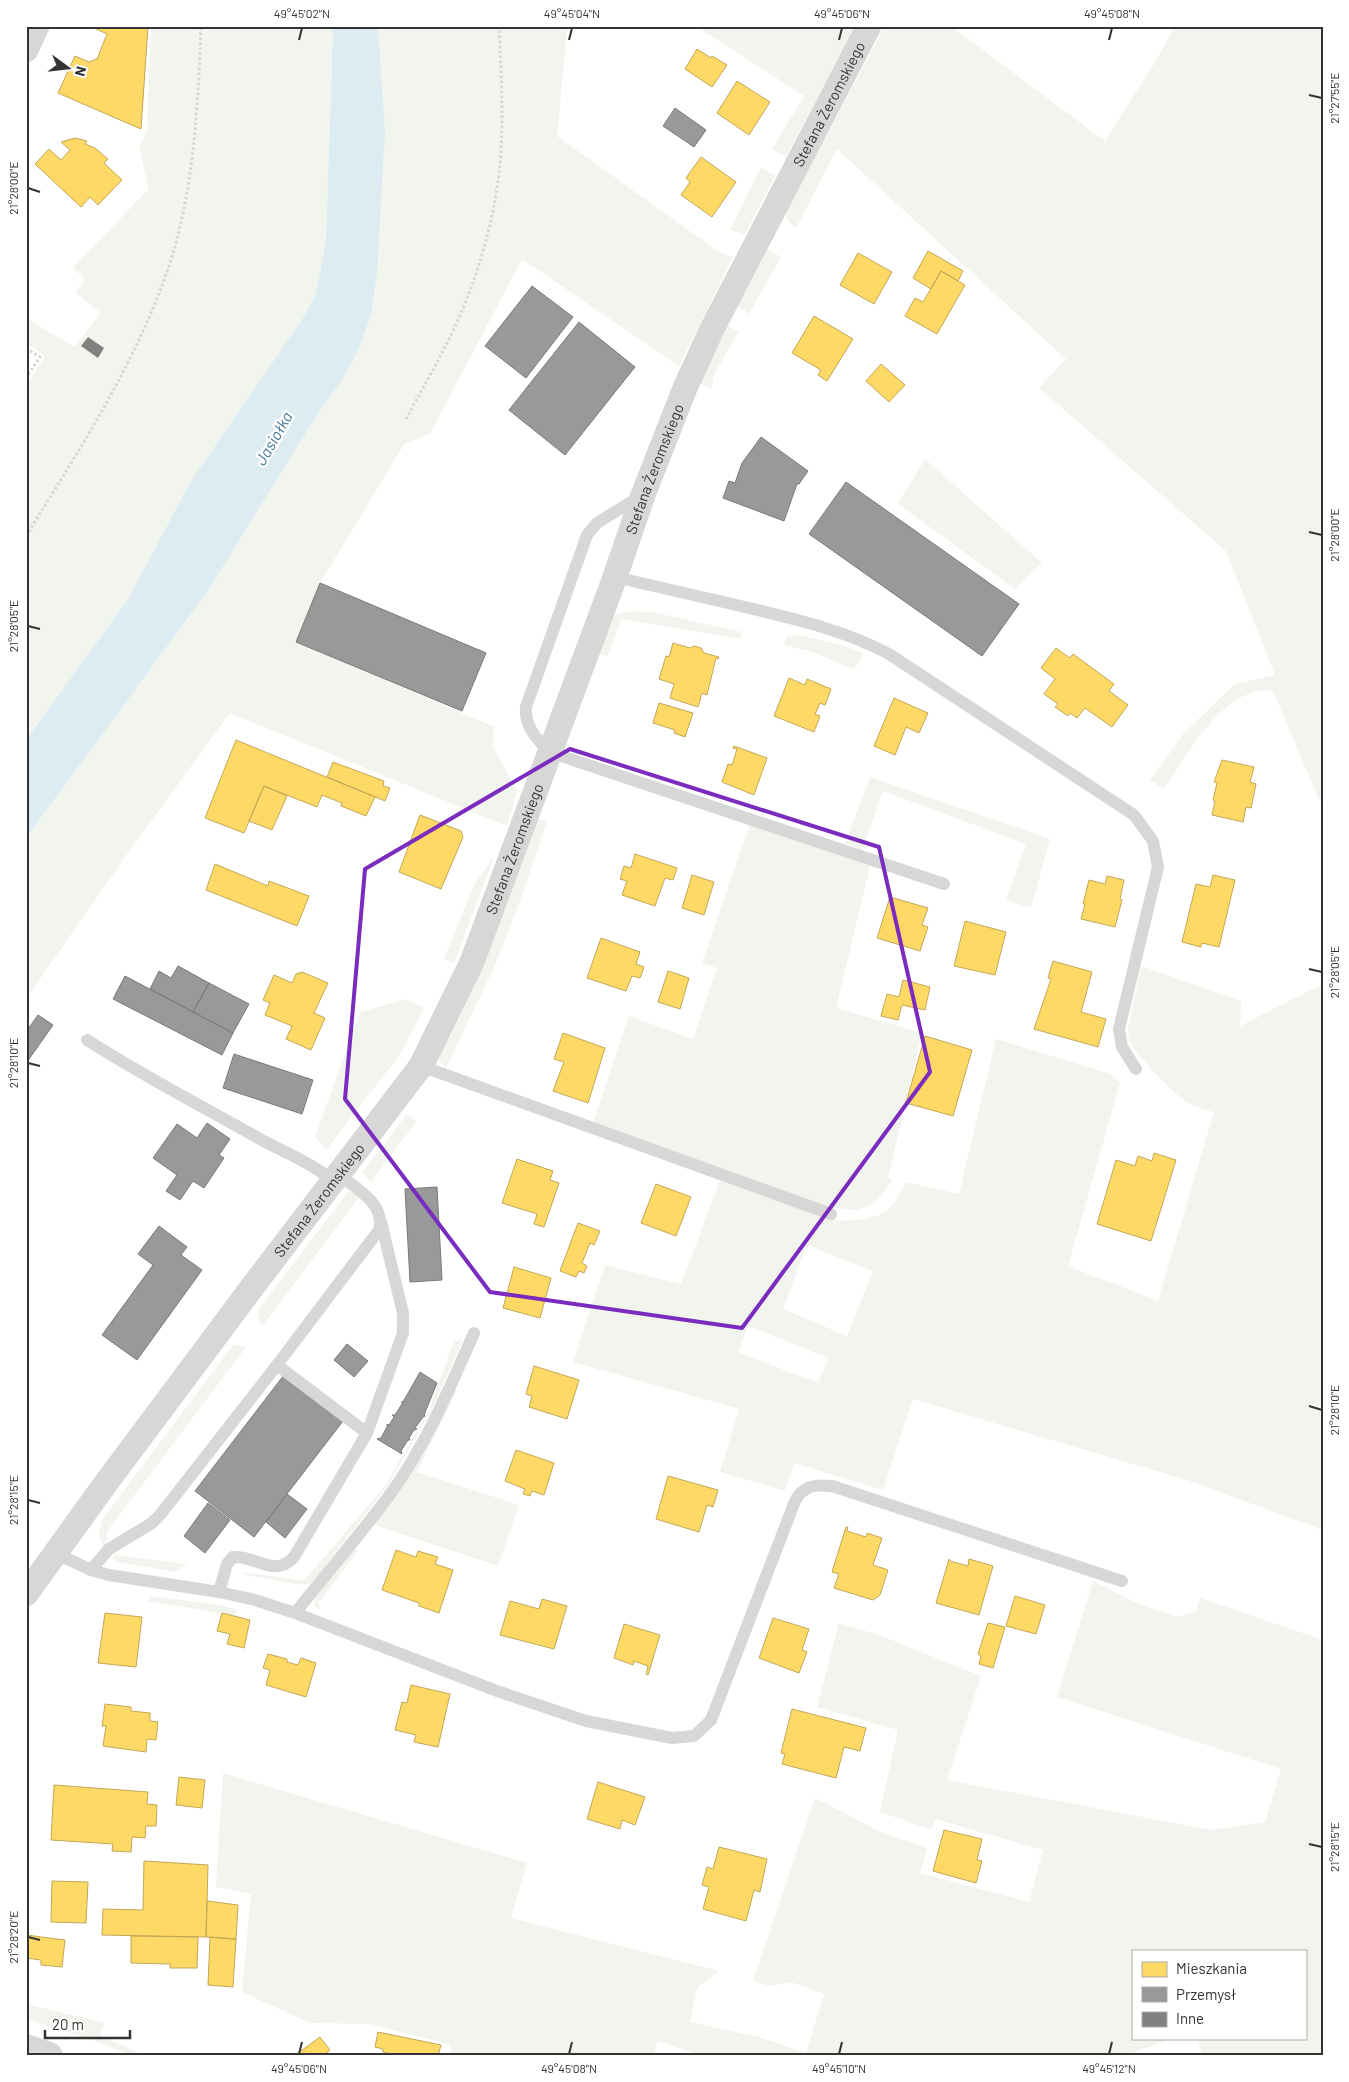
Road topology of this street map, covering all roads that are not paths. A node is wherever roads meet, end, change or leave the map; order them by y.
1 (37, 26) edge
2 (869, 26) edge
3 (26, 50) edge
4 (643, 495) junction
5 (615, 577) junction
6 (549, 752) junction
7 (944, 884) dead end
8 (87, 1040) dead end
9 (421, 1066) junction
10 (1136, 1069) dead end
11 (335, 1177) junction
12 (831, 1214) dead end
13 (381, 1220) junction
14 (474, 1333) dead end
15 (278, 1366) junction
16 (367, 1433) junction
17 (55, 1553) junction
18 (91, 1570) junction
19 (1122, 1581) dead end
20 (219, 1592) junction
21 (26, 1594) edge
22 (295, 1613) junction
23 (26, 2048) edge
24 (49, 2056) edge

1 - 3 street
2 - 4 street, Stefana Żeromskiego
4 - 5 street, Stefana Żeromskiego
4 - 6 lane
5 - 6 street, Stefana Żeromskiego
5 - 10 lane
6 - 7 lane
6 - 9 street, Stefana Żeromskiego
8 - 11 lane
9 - 11 street, Stefana Żeromskiego
9 - 12 lane
11 - 13 lane
11 - 17 street, Stefana Żeromskiego
13 - 15 lane
13 - 16 lane
14 - 22 lane
15 - 16 lane
15 - 18 lane
16 - 20 lane
17 - 18 lane
17 - 21 street, Stefana Żeromskiego
18 - 20 lane
19 - 22 lane
20 - 22 lane
23 - 24 street

